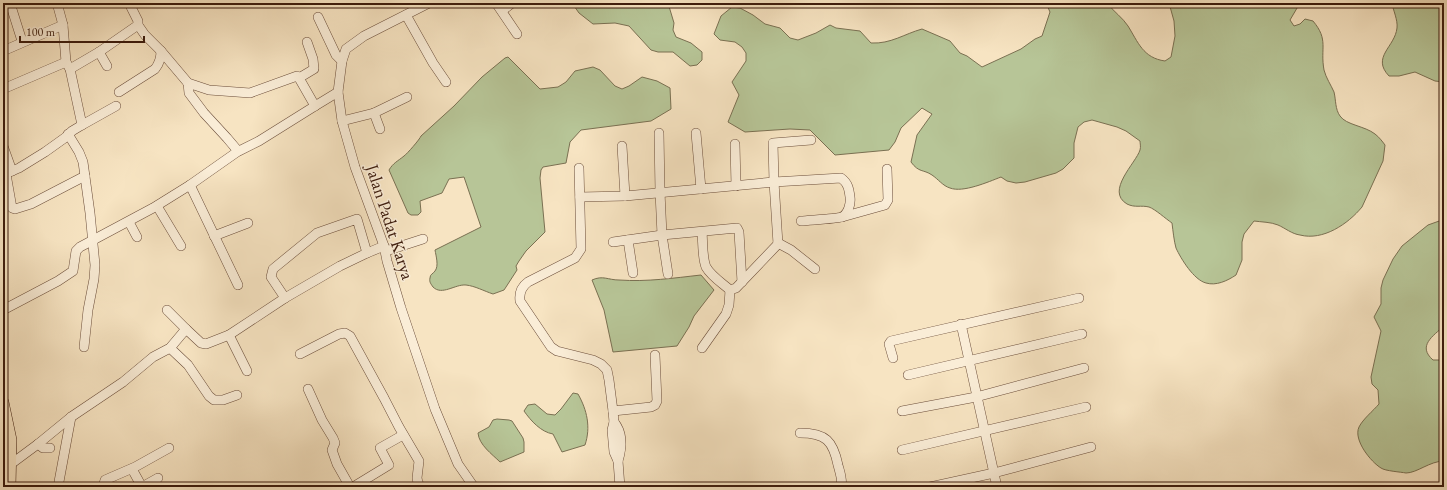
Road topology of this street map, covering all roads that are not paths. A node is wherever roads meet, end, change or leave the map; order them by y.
1 (10, 3) edge
2 (57, 3) edge
3 (129, 3) edge
4 (429, 3) edge
5 (496, 3) edge
6 (512, 3) edge
7 (502, 11) junction
8 (406, 15) junction
9 (318, 17) dead end
10 (63, 24) junction
11 (138, 24) junction
12 (517, 34) dead end
13 (22, 42) junction
14 (307, 42) dead end
15 (161, 50) junction
16 (3, 51) edge
17 (99, 52) junction
18 (342, 61) junction
19 (68, 66) junction
20 (107, 66) dead end
21 (299, 78) junction
22 (446, 82) dead end
23 (188, 83) junction
24 (3, 89) edge
25 (119, 92) dead end
26 (338, 92) junction
27 (407, 97) dead end
28 (116, 106) dead end
29 (315, 106) junction
30 (374, 113) junction
31 (342, 121) junction
32 (82, 124) junction
33 (380, 129) dead end
34 (659, 133) dead end
35 (696, 133) dead end
36 (68, 134) junction
37 (811, 140) dead end
38 (735, 144) dead end
39 (3, 146) edge
40 (622, 146) dead end
41 (238, 151) junction
42 (579, 168) dead end
43 (887, 169) dead end
44 (7, 173) edge
45 (85, 176) junction
46 (774, 182) junction
47 (190, 185) junction
48 (736, 186) junction
49 (700, 189) junction
50 (660, 192) junction
51 (625, 196) junction
52 (580, 197) junction
53 (157, 206) junction
54 (372, 213) junction
55 (842, 217) junction
56 (357, 220) junction
57 (800, 221) dead end
58 (129, 222) junction
59 (248, 223) dead end
60 (702, 232) junction
61 (662, 235) junction
62 (214, 236) junction
63 (137, 237) dead end
64 (423, 239) dead end
65 (93, 240) junction
66 (628, 240) junction
67 (613, 242) dead end
68 (778, 243) junction
69 (181, 246) dead end
70 (385, 248) junction
71 (367, 253) junction
72 (815, 269) dead end
73 (633, 273) dead end
74 (668, 274) dead end
75 (742, 282) junction
76 (238, 285) dead end
77 (730, 290) junction
78 (285, 298) junction
79 (1079, 298) dead end
80 (3, 310) edge
81 (167, 310) dead end
82 (961, 324) junction
83 (186, 329) junction
84 (1082, 334) dead end
85 (230, 335) junction
86 (84, 346) dead end
87 (170, 348) junction
88 (702, 348) dead end
89 (300, 354) dead end
90 (655, 356) dead end
91 (893, 358) dead end
92 (969, 360) junction
93 (1084, 368) dead end
94 (247, 371) dead end
95 (908, 375) dead end
96 (308, 389) dead end
97 (237, 395) dead end
98 (976, 397) junction
99 (3, 402) edge
100 (1086, 407) dead end
101 (613, 411) junction
102 (902, 411) dead end
103 (71, 417) junction
104 (985, 431) junction
105 (800, 433) dead end
106 (403, 435) junction
107 (7, 441) edge
108 (38, 444) junction
109 (50, 448) dead end
110 (170, 448) dead end
111 (1091, 448) dead end
112 (902, 450) dead end
113 (11, 464) junction
114 (132, 468) junction
115 (994, 473) junction
116 (158, 478) dead end
117 (10, 487) edge
118 (58, 487) edge
119 (103, 487) edge
120 (142, 487) edge
121 (352, 487) edge
122 (421, 487) edge
123 (474, 487) edge
124 (620, 487) edge
125 (841, 487) edge
126 (930, 487) edge
127 (997, 487) edge

1 - 13 street
2 - 10 street
3 - 11 street
4 - 8 street, Jalan Padat Karya
5 - 7 street
6 - 7 street
7 - 12 street
8 - 18 street, Jalan Padat Karya
8 - 22 street
9 - 18 street
10 - 13 street
10 - 19 street
11 - 15 street
11 - 17 street
13 - 16 street
14 - 21 street
15 - 23 street
15 - 25 street
17 - 19 street
17 - 20 street
18 - 26 street, Jalan Padat Karya
19 - 24 street
19 - 32 street
21 - 23 street
21 - 29 street
23 - 41 street
26 - 29 street
26 - 31 street, Jalan Padat Karya
27 - 30 street
28 - 32 street
29 - 41 street
30 - 31 street
30 - 33 street
31 - 54 street, Jalan Padat Karya
32 - 36 street
34 - 50 street
35 - 49 street
36 - 44 street
36 - 45 street
37 - 46 street
38 - 48 street
39 - 44 street
40 - 51 street
41 - 47 street
42 - 52 street
43 - 55 street
44 - 45 street
45 - 65 street
46 - 48 street
46 - 55 street
46 - 68 street
47 - 53 street
47 - 62 street
48 - 49 street
49 - 50 street
50 - 51 street
50 - 61 street
51 - 52 street
52 - 101 street
53 - 58 street
53 - 69 street
54 - 56 street
54 - 70 street, Jalan Padat Karya
55 - 57 street
56 - 71 street
56 - 78 street
58 - 63 street
58 - 65 street
59 - 62 street
60 - 61 street
60 - 75 street
60 - 77 street
61 - 66 street
61 - 74 street
62 - 76 street
64 - 70 street
65 - 80 street
65 - 86 street
66 - 67 street
66 - 73 street
68 - 72 street
68 - 75 street
70 - 71 street
70 - 123 street, Jalan Padat Karya
71 - 78 street
75 - 77 street
77 - 88 street
78 - 85 street
79 - 82 street
81 - 83 street
82 - 91 street
82 - 92 street
83 - 85 street
83 - 87 street
84 - 92 street
85 - 94 street
87 - 97 street
87 - 103 street
89 - 106 street
90 - 101 street
92 - 95 street
92 - 98 street
93 - 98 street
96 - 121 street
98 - 102 street
98 - 104 street
99 - 107 main road
100 - 104 street
101 - 124 street
103 - 108 street
103 - 118 street
104 - 112 street
104 - 115 street
105 - 125 street
106 - 121 street
106 - 122 street
107 - 113 main road
108 - 109 street
108 - 113 street
110 - 114 street
111 - 115 street
113 - 117 main road
114 - 119 street
114 - 120 street
115 - 126 street
115 - 127 street
116 - 120 street

